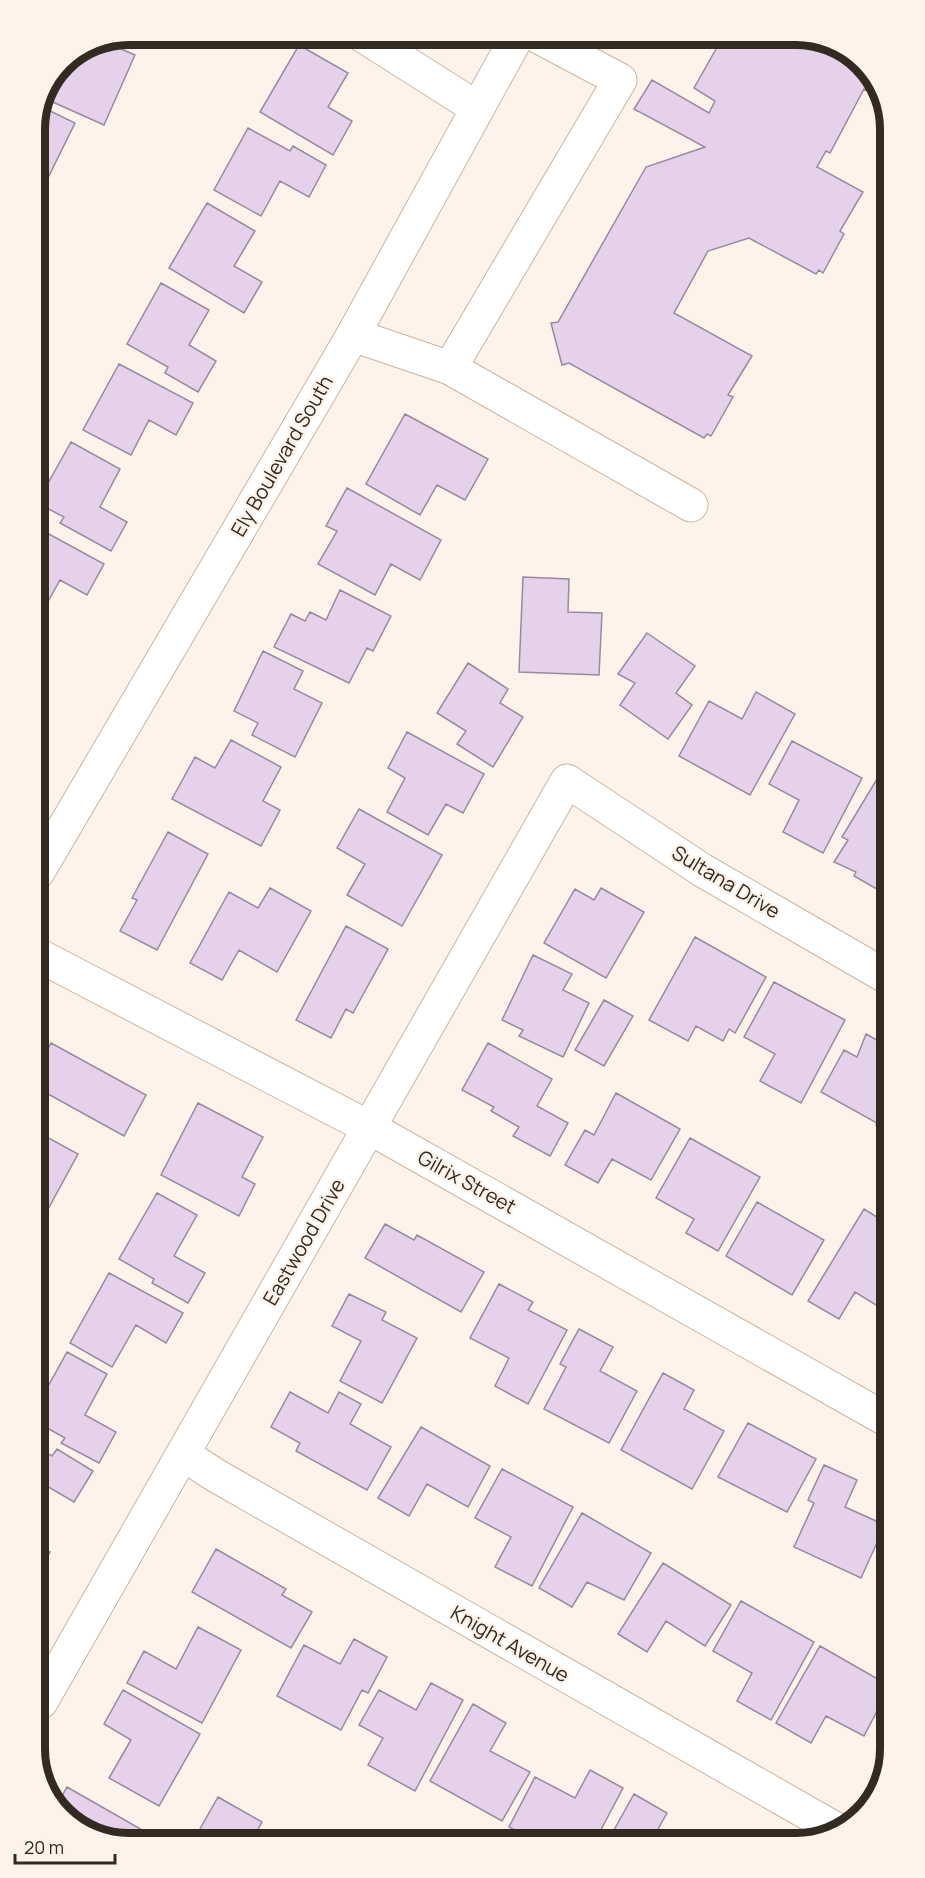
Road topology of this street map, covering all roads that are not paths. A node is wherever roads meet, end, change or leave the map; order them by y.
1 (384, 45) edge
2 (512, 45) edge
3 (554, 45) edge
4 (477, 108) junction
5 (353, 335) junction
6 (450, 368) junction
7 (691, 505) dead end
8 (567, 781) joint
9 (45, 860) edge
10 (45, 959) edge
11 (880, 973) edge
12 (370, 1128) junction
13 (880, 1416) edge
14 (183, 1454) junction
15 (45, 1695) edge
16 (830, 1826) edge

1 - 4 street
2 - 4 street, Ely Boulevard South
3 - 6 street
4 - 5 street, Ely Boulevard South
5 - 6 street
5 - 9 street, Ely Boulevard South
6 - 7 street
8 - 11 street, Sultana Drive
8 - 12 street, Eastwood Drive
10 - 12 street, Gilrix Street
12 - 13 street, Gilrix Street
12 - 14 street, Eastwood Drive
14 - 15 street, Eastwood Drive
14 - 16 street, Knight Avenue

